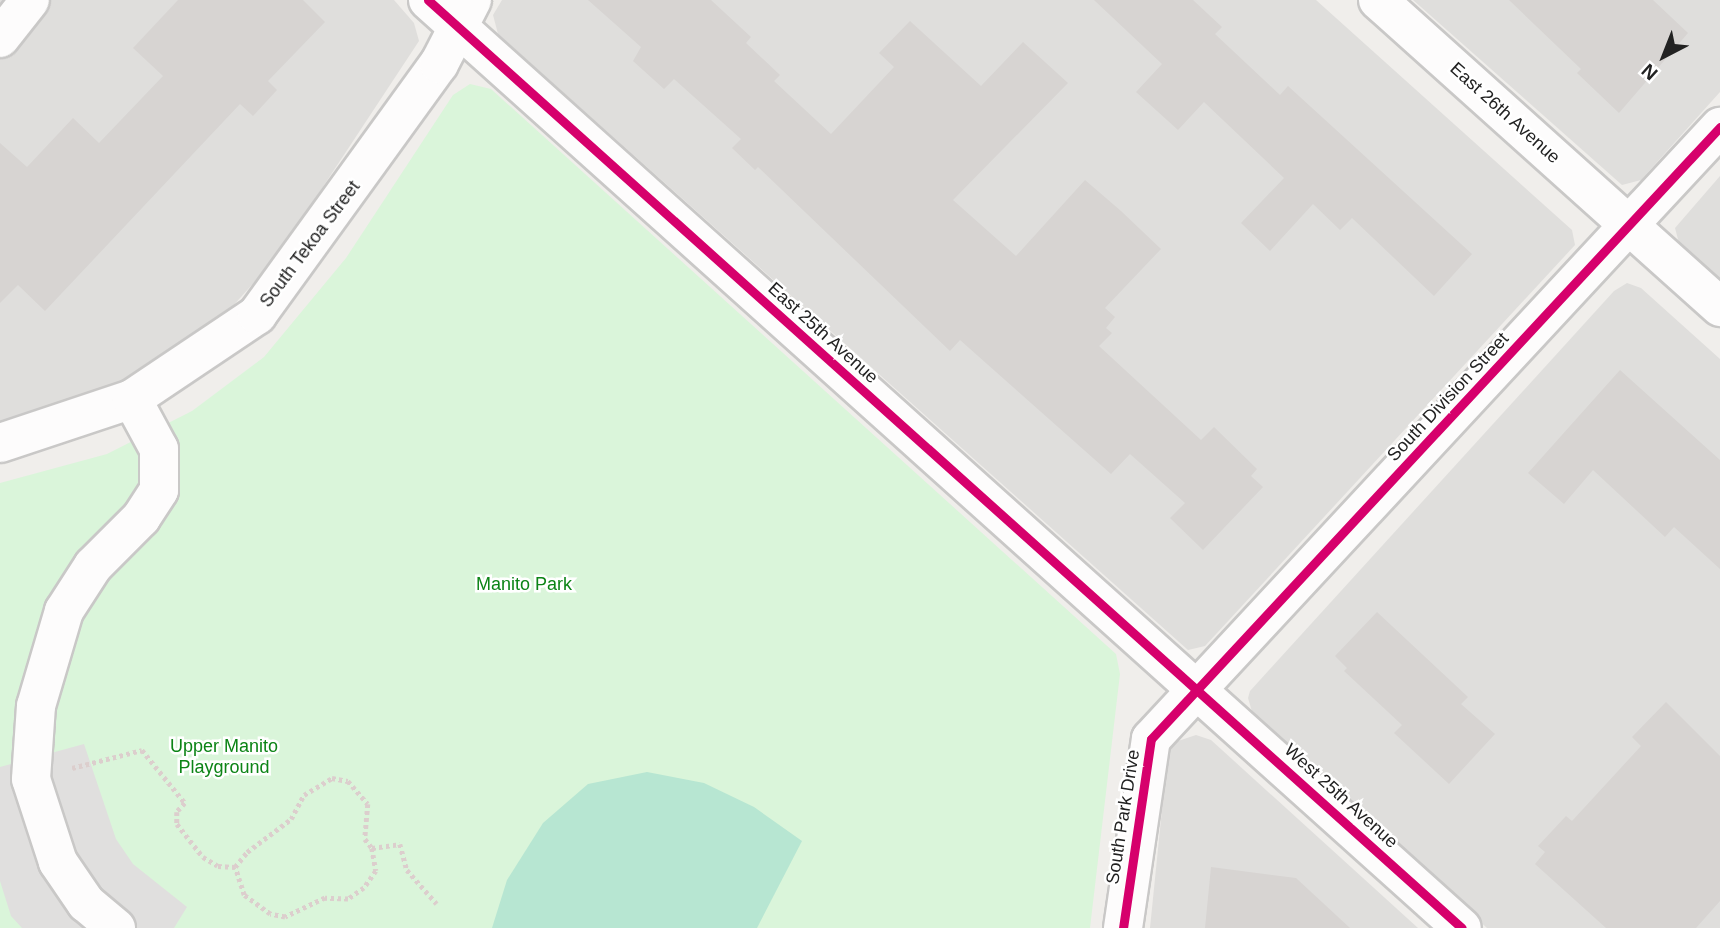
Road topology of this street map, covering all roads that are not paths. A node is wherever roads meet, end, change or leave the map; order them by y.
1 (30, 0) edge
2 (428, 0) edge
3 (1378, 0) edge
4 (465, 13) edge
5 (0, 38) edge
6 (1720, 127) edge
7 (1631, 225) junction
8 (1720, 307) edge
9 (132, 399) junction
10 (0, 443) edge
11 (1198, 688) junction
12 (116, 928) edge
13 (1123, 928) edge
14 (1462, 928) edge

1 - 5 street
2 - 4 street, East 25th Avenue
3 - 7 street, East 26th Avenue
4 - 9 street, South Tekoa Street
4 - 11 street, East 25th Avenue
6 - 7 street, South Division Street
7 - 8 street, East 26th Avenue
7 - 11 street, South Division Street
9 - 10 street, South Tekoa Street
9 - 12 street
11 - 13 street, South Park Drive
11 - 14 street, West 25th Avenue

